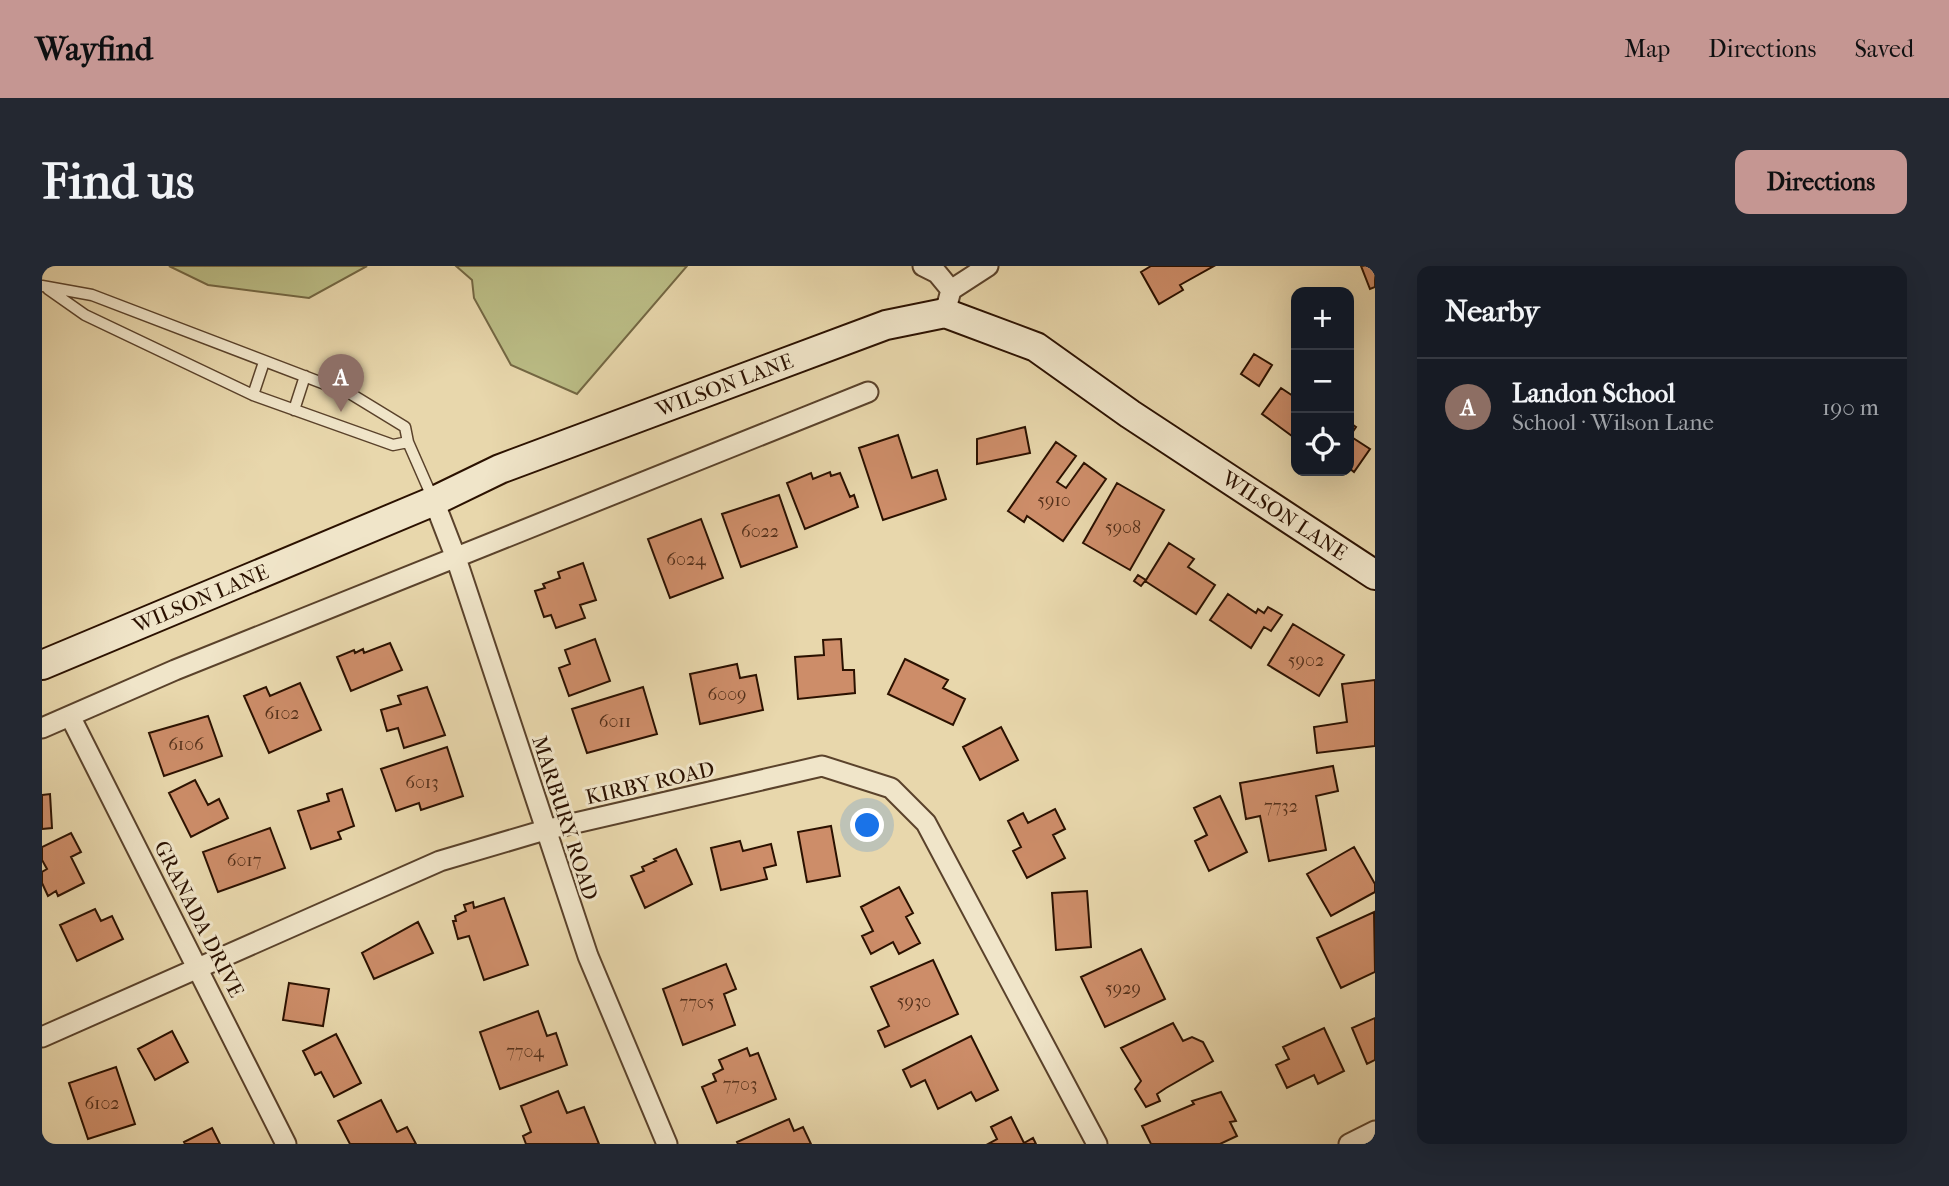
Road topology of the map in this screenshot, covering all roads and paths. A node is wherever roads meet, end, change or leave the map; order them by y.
1 (923, 266) edge
2 (988, 266) edge
3 (44, 287) edge
4 (948, 302) junction
5 (264, 362) junction
6 (305, 376) junction
7 (868, 392) dead end
8 (253, 395) junction
9 (294, 410) junction
10 (408, 442) junction
11 (434, 501) junction
12 (456, 558) junction
13 (1375, 575) edge
14 (42, 665) edge
15 (70, 716) junction
16 (42, 728) edge
17 (545, 830) junction
18 (198, 968) junction
19 (42, 1037) edge
20 (1375, 1131) edge
21 (286, 1144) edge
22 (667, 1144) edge
23 (1097, 1144) edge
24 (1349, 1144) edge

1 - 4 street
2 - 4 street
3 - 5 lane
3 - 8 lane
4 - 11 main road, WILSON LANE
4 - 13 main road, WILSON LANE
5 - 6 lane
5 - 8 lane
6 - 9 lane
6 - 10 lane
7 - 12 street
8 - 9 lane
9 - 10 lane
10 - 11 lane
11 - 12 street, MARBURY ROAD
11 - 14 main road, WILSON LANE
12 - 15 street
12 - 17 street, MARBURY ROAD
15 - 16 street
15 - 18 street, GRANADA DRIVE
17 - 18 street, KIRBY ROAD
17 - 22 street, MARBURY ROAD
17 - 23 street, KIRBY ROAD
18 - 19 street, KIRBY ROAD
18 - 21 street, GRANADA DRIVE
20 - 24 street

